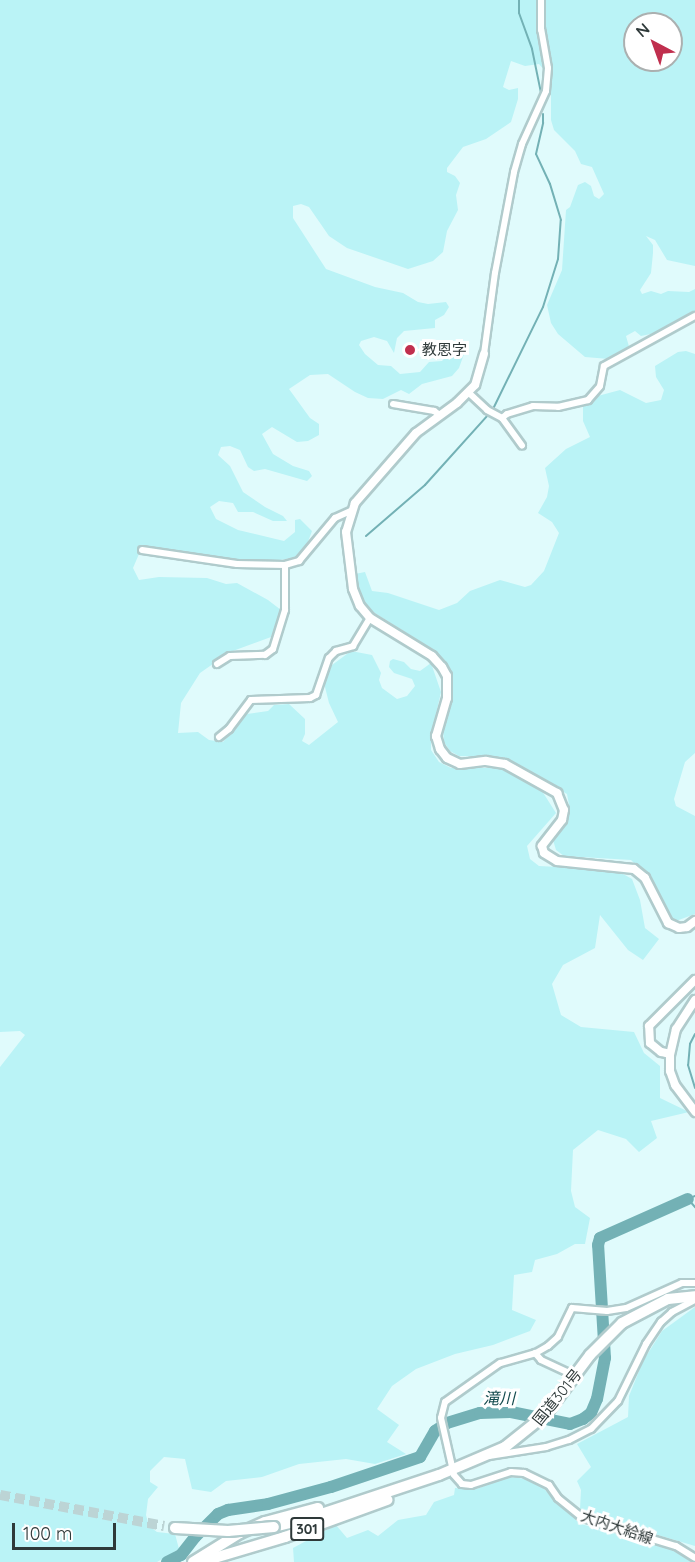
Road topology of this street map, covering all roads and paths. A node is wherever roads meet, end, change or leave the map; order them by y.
1 (541, 0) edge
2 (695, 316) edge
3 (484, 354) joint
4 (468, 392) junction
5 (393, 404) dead end
6 (440, 415) junction
7 (502, 418) junction
8 (522, 446) dead end
9 (351, 511) junction
10 (142, 550) dead end
11 (285, 565) junction
12 (370, 618) junction
13 (217, 664) dead end
14 (219, 737) dead end
15 (695, 921) edge
16 (695, 980) edge
17 (695, 1000) edge
18 (670, 1054) junction
19 (695, 1112) edge
20 (695, 1283) edge
21 (695, 1298) edge
22 (535, 1353) junction
23 (575, 1377) junction
24 (488, 1455) junction
25 (452, 1469) junction
26 (406, 1485) junction
27 (393, 1490) junction
28 (170, 1527) tunnel mouth
29 (695, 1558) edge
30 (193, 1562) edge
31 (201, 1562) edge

1 - 3 street
2 - 7 street
3 - 4 street
4 - 6 street
4 - 7 street
5 - 6 street
6 - 9 street
7 - 8 street
9 - 11 street
9 - 12 street
10 - 11 street
11 - 13 street
12 - 14 street
12 - 15 street
16 - 18 street
17 - 18 street
18 - 19 street
20 - 22 street
21 - 23 highway, 国道301号 / 301
21 - 24 street
22 - 23 street
22 - 25 street
23 - 24 highway, 国道301号 / 301
24 - 25 highway, 国道301号 / 301
25 - 26 highway, 国道301号 / 301
25 - 29 street, 大内大給線
26 - 27 highway, 301
26 - 31 highway, 301
27 - 28 highway, 301, bridge
27 - 30 highway, 301

